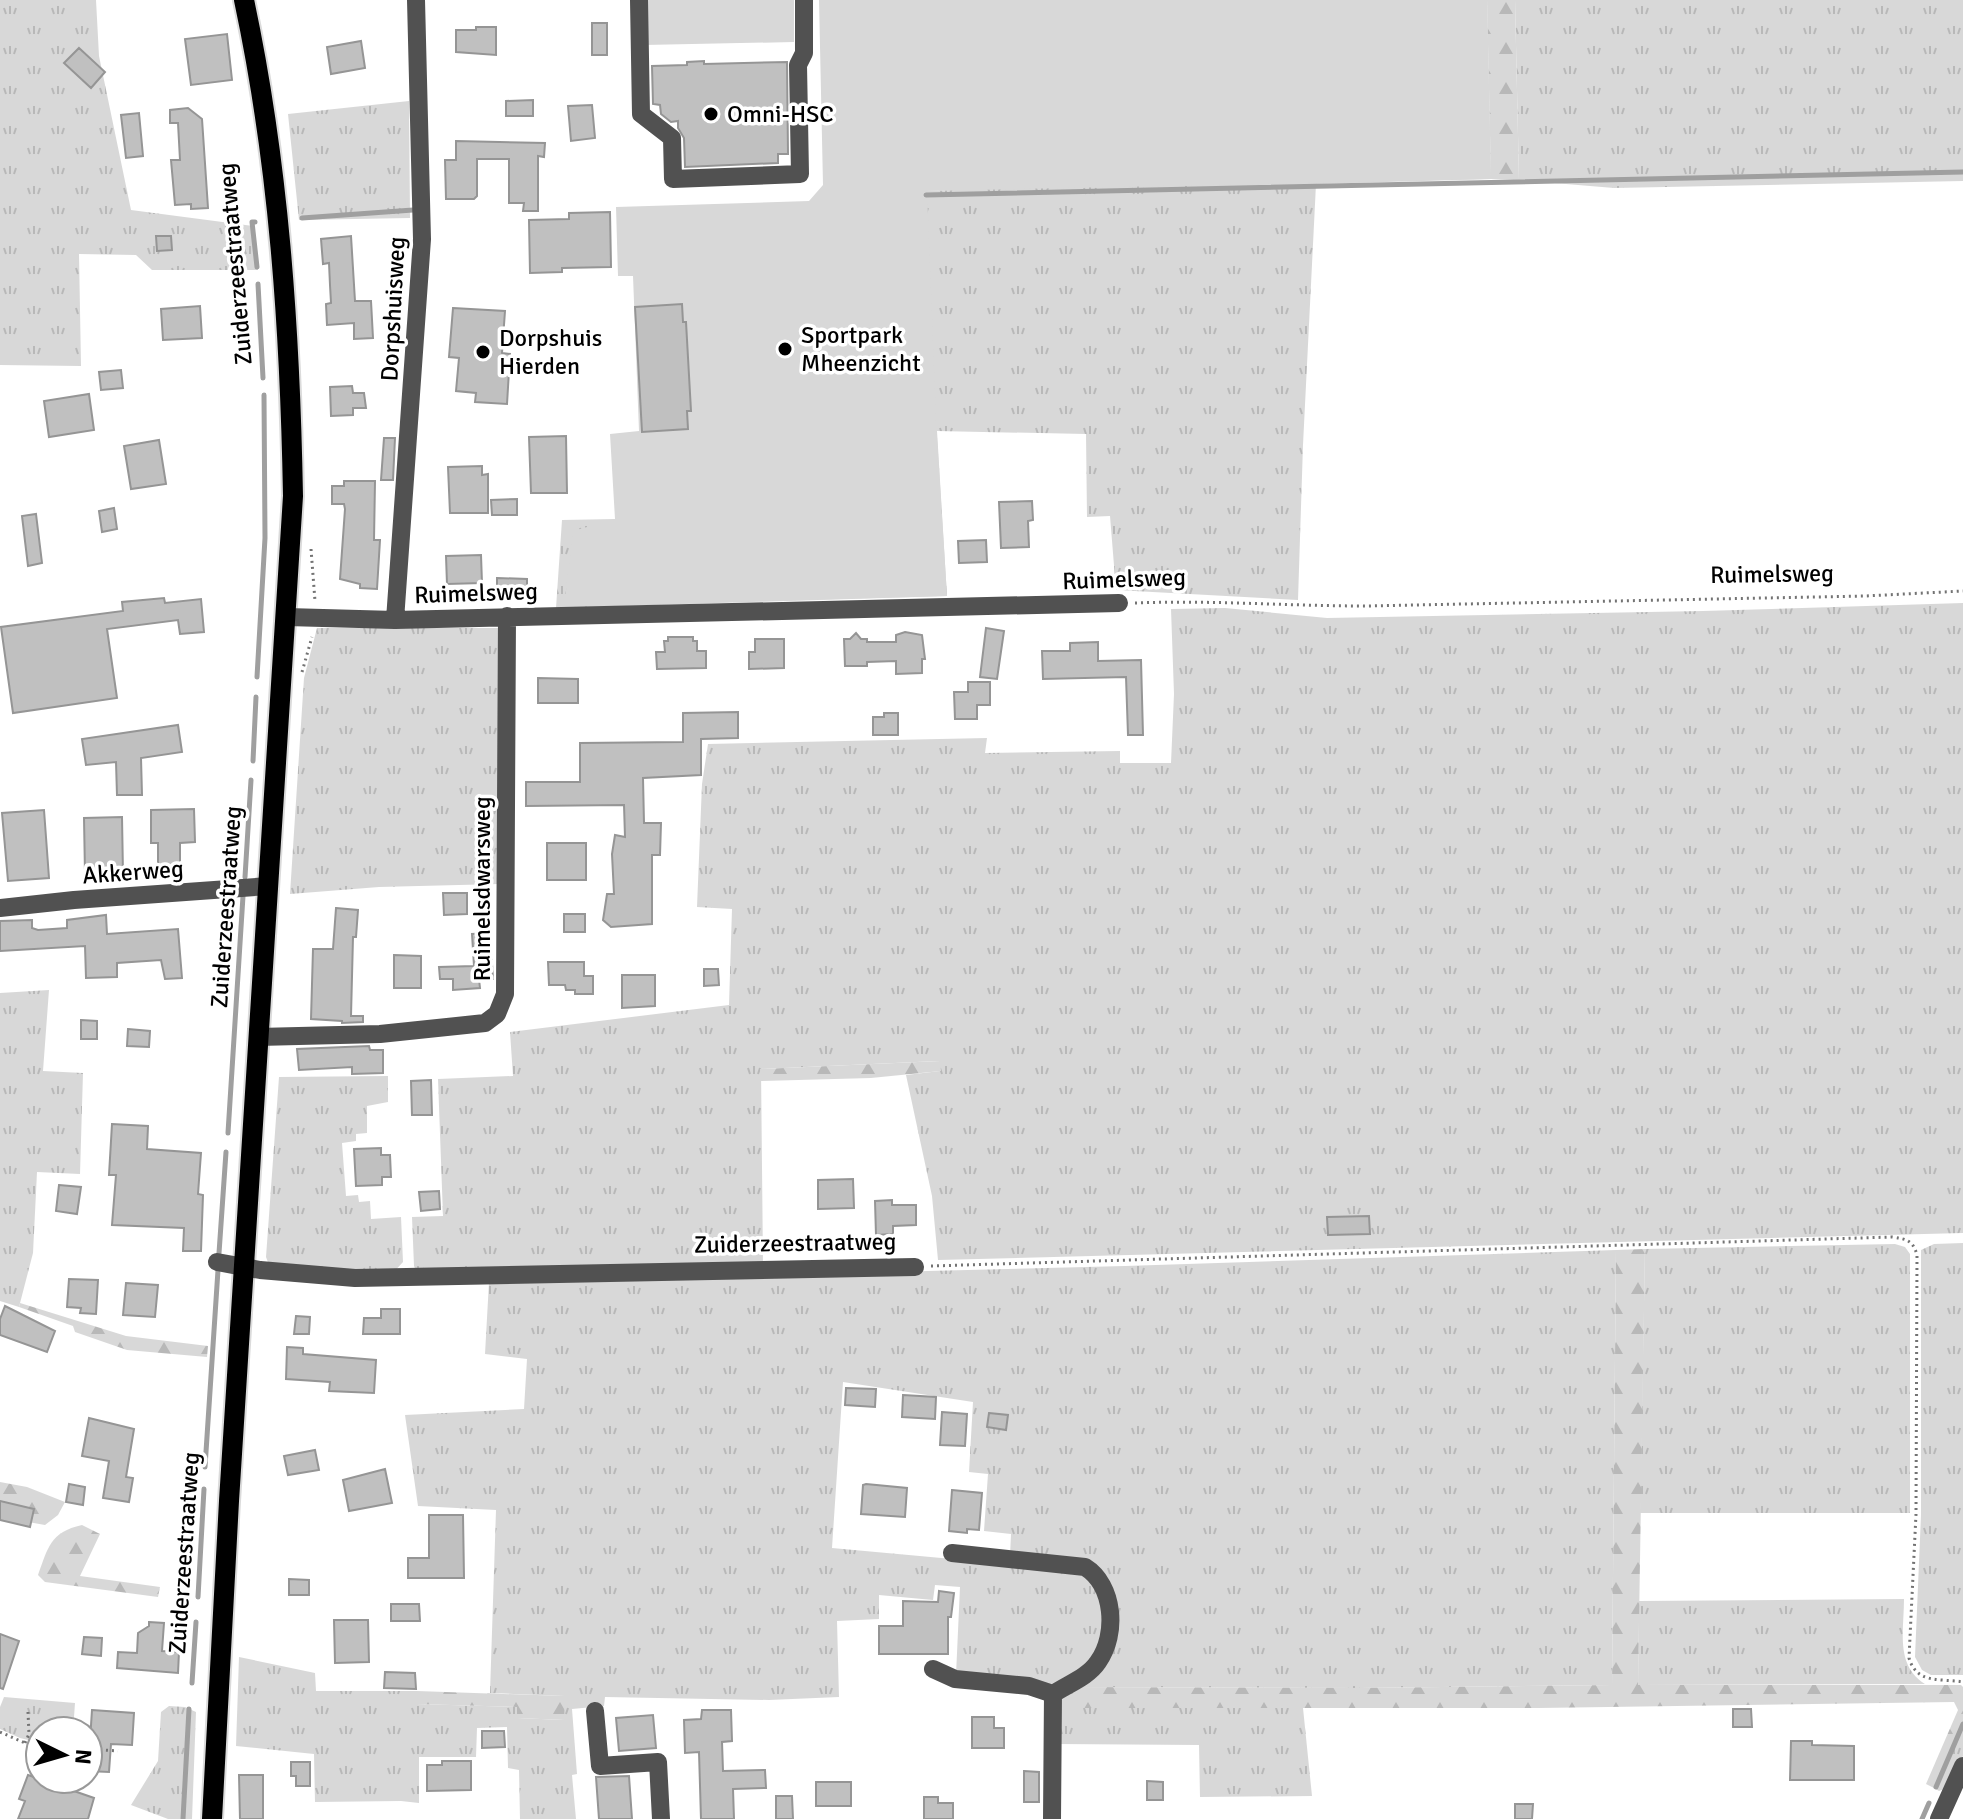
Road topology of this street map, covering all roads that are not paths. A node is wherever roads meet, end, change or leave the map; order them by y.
1 (244, 0) edge
2 (416, 0) edge
3 (639, 0) edge
4 (804, 0) edge
5 (1119, 603) road end
6 (507, 616) junction
7 (287, 617) junction
8 (395, 620) junction
9 (269, 886) junction
10 (0, 908) edge
11 (258, 1037) junction
12 (217, 1262) dead end
13 (245, 1267) junction
14 (915, 1267) road end
15 (952, 1553) dead end
16 (933, 1669) dead end
17 (1053, 1694) junction
18 (595, 1711) dead end
19 (1963, 1766) edge
20 (212, 1819) edge
21 (661, 1819) edge
22 (1052, 1819) edge
23 (1939, 1819) edge

1 - 7 main road, Zuiderzeestraatweg
2 - 8 street, Dorpshuisweg
3 - 4 street
5 - 6 street, Ruimelsweg
6 - 8 street, Ruimelsweg
6 - 11 street, Ruimelsdwarsweg
7 - 8 street, Ruimelsweg
7 - 9 main road, Zuiderzeestraatweg
9 - 10 street, Akkerweg
9 - 11 main road, Zuiderzeestraatweg
11 - 13 main road, Zuiderzeestraatweg
12 - 13 street
13 - 14 street, Zuiderzeestraatweg
13 - 20 main road, Zuiderzeestraatweg
15 - 17 street
16 - 17 street
17 - 22 street
18 - 21 street
19 - 23 street

